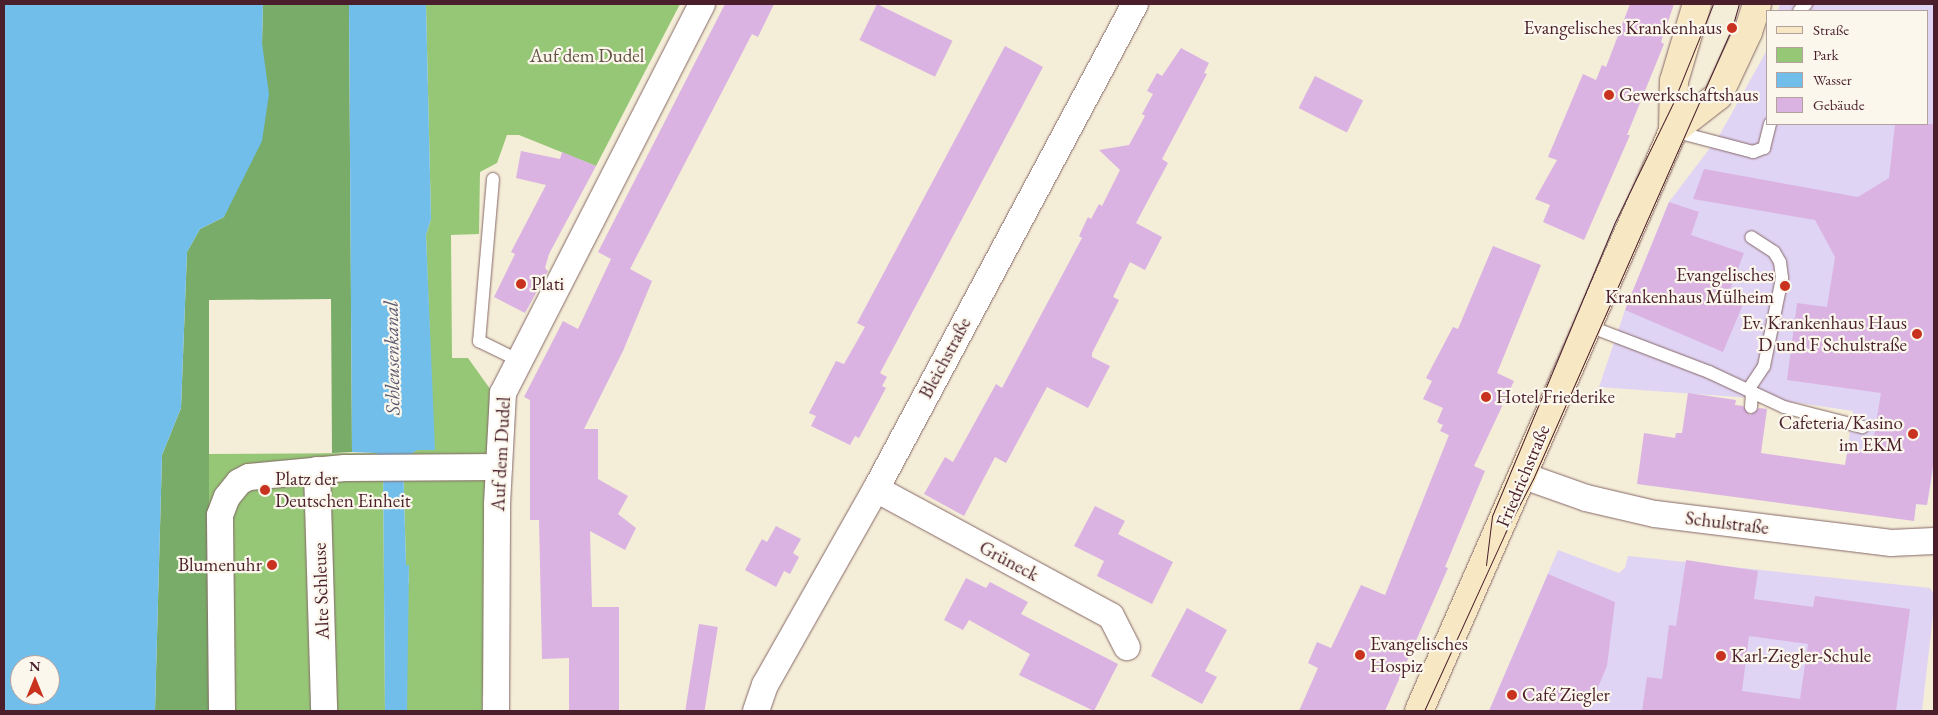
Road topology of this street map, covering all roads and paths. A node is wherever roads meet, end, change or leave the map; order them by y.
1 (702, 4) edge
2 (1135, 4) edge
3 (1697, 4) edge
4 (1757, 4) edge
5 (1770, 125) edge
6 (1673, 131) junction
7 (493, 179) dead end
8 (1751, 237) dead end
9 (1586, 325) junction
10 (518, 360) junction
11 (1750, 391) junction
12 (1751, 407) dead end
13 (1862, 428) dead end
14 (498, 467) junction
15 (318, 470) junction
16 (1524, 476) junction
17 (876, 489) junction
18 (1934, 541) edge
19 (1127, 647) dead end
20 (222, 711) edge
21 (324, 711) edge
22 (496, 711) edge
23 (756, 711) edge
24 (1419, 711) edge

1 - 10 street, Auf dem Dudel
2 - 17 street, Bleichstraße
3 - 6 main road, Friedrichstraße
4 - 6 main road, Friedrichstraße
5 - 6 lane
6 - 9 main road, Friedrichstraße
7 - 10 lane
8 - 11 lane
9 - 11 lane
9 - 16 main road, Friedrichstraße
10 - 14 street, Auf dem Dudel
11 - 12 lane
11 - 13 lane
14 - 15 street
14 - 22 street, Auf dem Dudel
15 - 20 street
15 - 21 street, Alte Schleuse
16 - 18 street, Schulstraße
16 - 24 main road, Friedrichstraße
17 - 19 street, Grüneck
17 - 23 street, Bleichstraße

